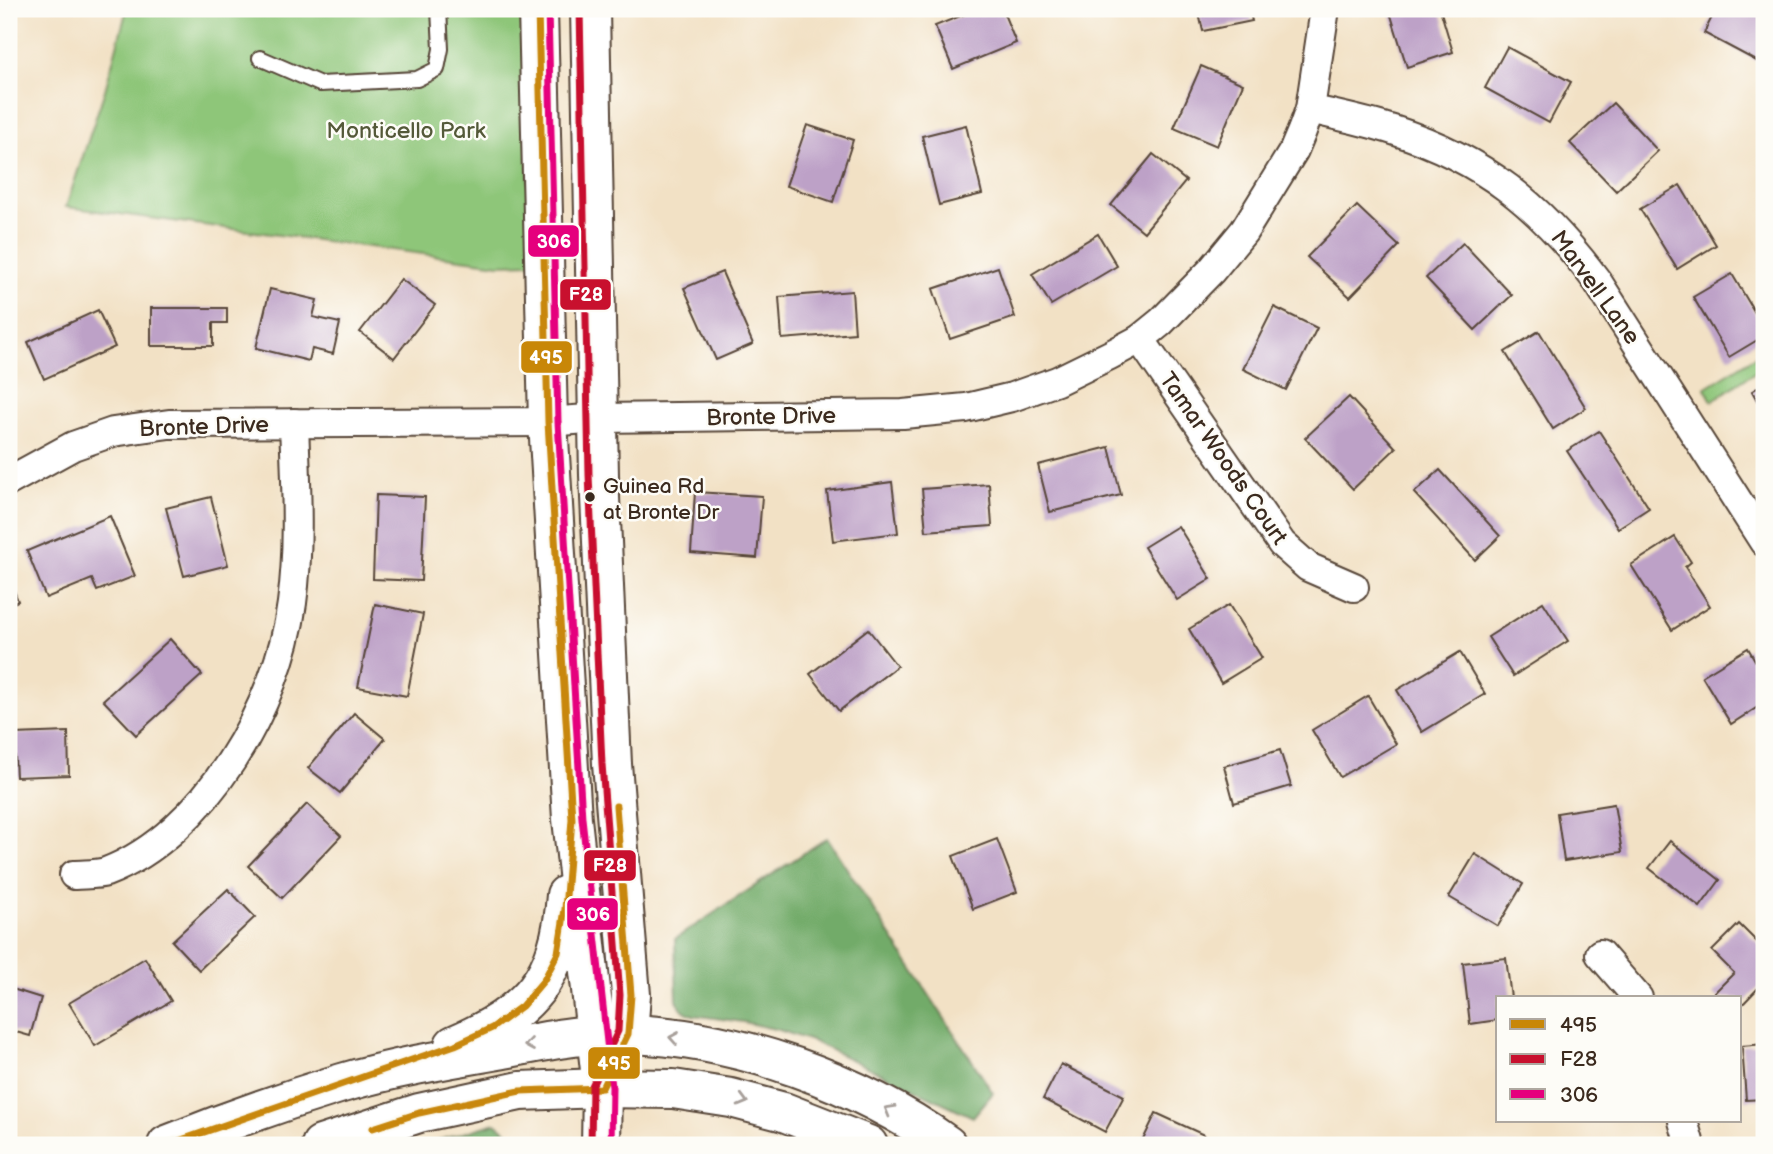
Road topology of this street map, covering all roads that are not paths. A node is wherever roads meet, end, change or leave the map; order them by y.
1 (439, 9) edge
2 (538, 9) edge
3 (590, 9) edge
4 (1325, 9) edge
5 (260, 58) dead end
6 (1310, 108) junction
7 (1140, 339) junction
8 (600, 418) junction
9 (548, 422) junction
10 (294, 423) junction
11 (9, 481) edge
12 (1764, 542) edge
13 (1354, 587) dead end
14 (572, 819) junction
15 (74, 875) dead end
16 (1600, 954) dead end
17 (1636, 996) edge
18 (612, 1035) junction
19 (344, 1082) junction
20 (602, 1088) junction
21 (1683, 1122) edge
22 (167, 1145) edge
23 (321, 1145) edge
24 (601, 1145) edge
25 (868, 1145) edge
26 (947, 1145) edge
27 (1690, 1145) edge

1 - 5 lane
2 - 9 main road
3 - 8 main road
4 - 6 street, Bronte Drive
6 - 7 street, Bronte Drive
6 - 12 street, Marvell Lane
7 - 8 street, Bronte Drive
7 - 13 street, Tamar Woods Court
8 - 9 street, Bronte Drive
8 - 18 main road
9 - 10 street, Bronte Drive
9 - 14 main road
10 - 11 street, Bronte Drive
10 - 15 street
14 - 18 main road
14 - 19 main road
16 - 17 street
18 -> 19 main road
18 - 20 main road
26 -> 18 main road
19 - 22 main road
20 - 23 main road
20 - 24 main road
20 -> 25 main road
21 - 27 street

